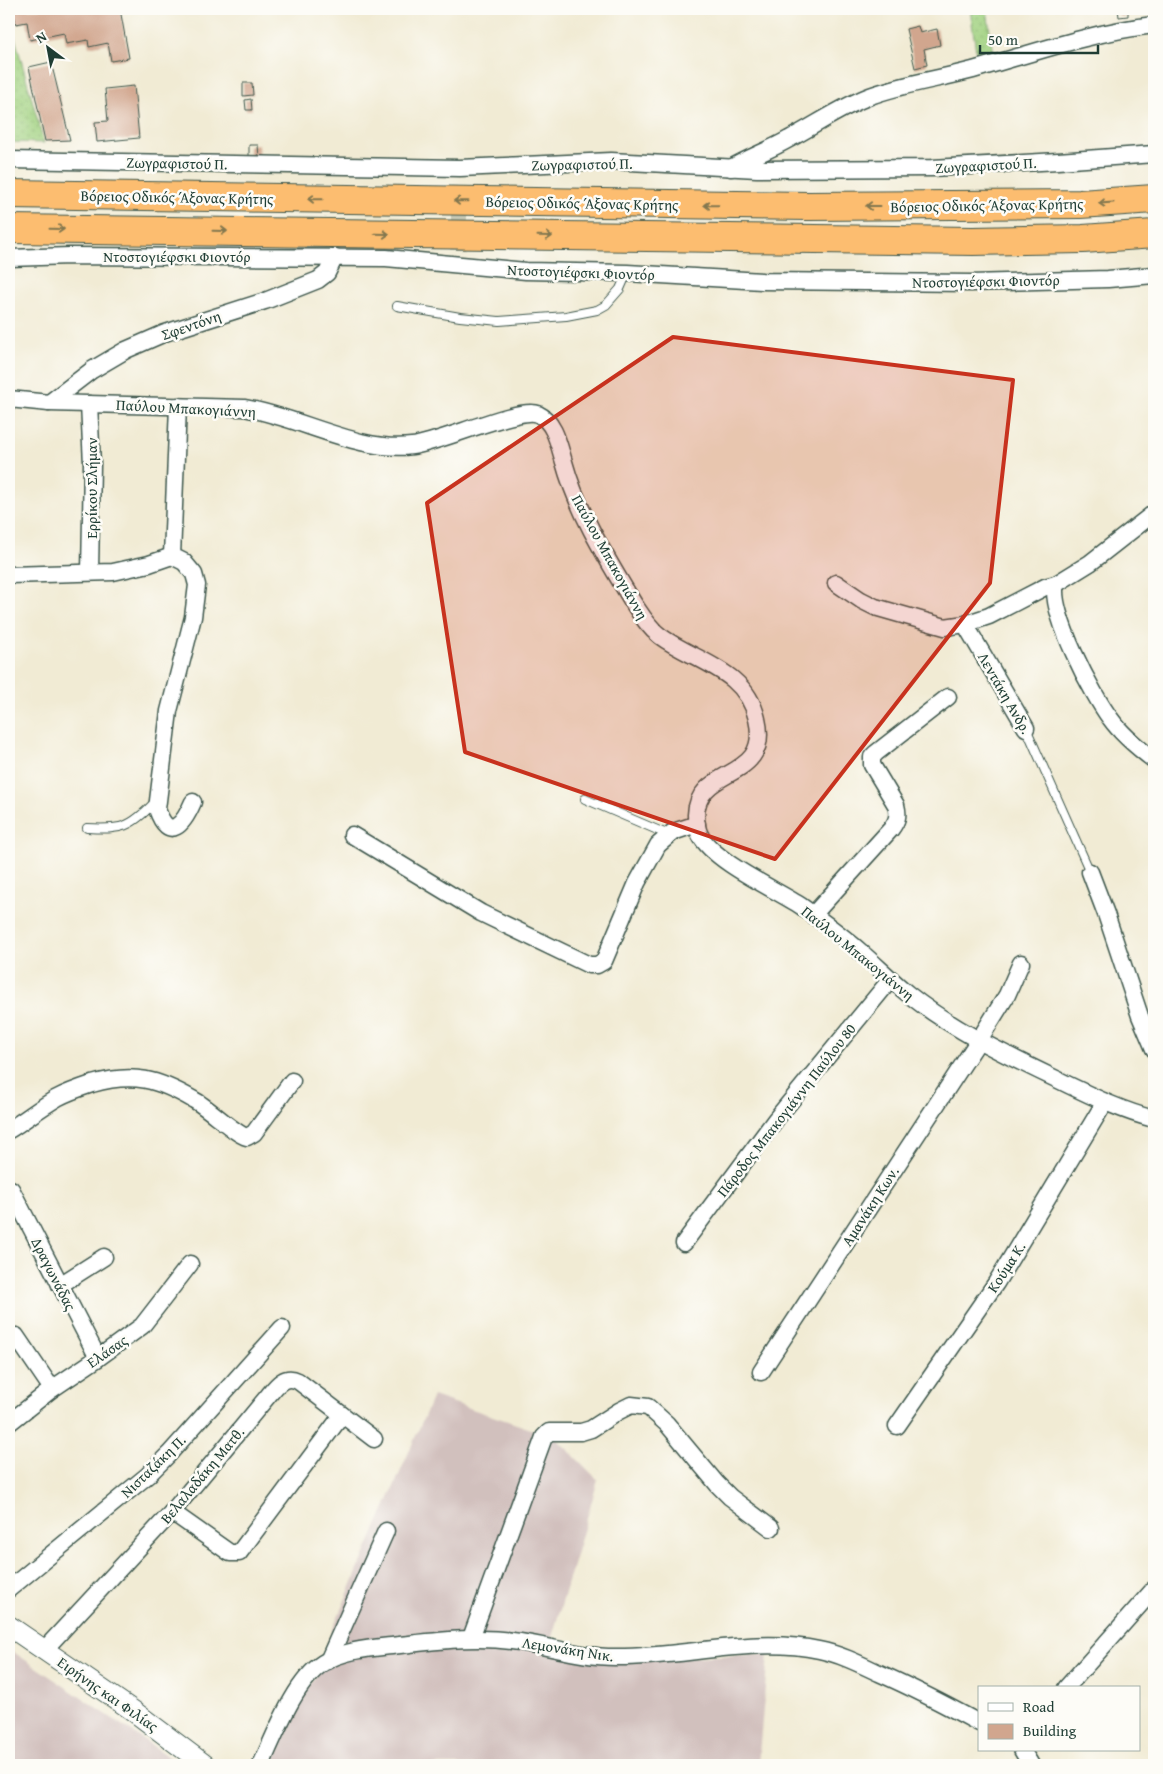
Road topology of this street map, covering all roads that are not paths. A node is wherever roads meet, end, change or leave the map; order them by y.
1 (1154, 25) edge
2 (1154, 154) edge
3 (9, 160) edge
4 (731, 168) junction
5 (9, 179) edge
6 (9, 194) edge
7 (54, 195) junction
8 (1154, 199) edge
9 (9, 229) edge
10 (1154, 234) edge
11 (335, 257) junction
12 (9, 258) edge
13 (627, 273) junction
14 (1154, 275) edge
15 (397, 306) dead end
16 (9, 399) edge
17 (49, 403) junction
18 (89, 404) junction
19 (178, 406) junction
20 (1154, 513) edge
21 (172, 556) junction
22 (90, 572) junction
23 (9, 575) edge
24 (836, 583) dead end
25 (1056, 584) junction
26 (965, 624) junction
27 (948, 697) dead end
28 (1026, 728) joint
29 (1154, 760) edge
30 (158, 798) junction
31 (585, 799) dead end
32 (193, 802) dead end
33 (697, 824) junction
34 (87, 828) dead end
35 (352, 835) dead end
36 (669, 835) junction
37 (1090, 872) joint
38 (813, 915) junction
39 (1021, 963) dead end
40 (891, 980) junction
41 (979, 1040) junction
42 (1154, 1049) edge
43 (292, 1081) dead end
44 (1105, 1102) junction
45 (1154, 1119) edge
46 (9, 1130) edge
47 (11, 1189) dead end
48 (684, 1243) dead end
49 (104, 1257) dead end
50 (190, 1264) dead end
51 (60, 1285) junction
52 (282, 1328) dead end
53 (9, 1336) edge
54 (98, 1358) junction
55 (761, 1372) dead end
56 (52, 1388) junction
57 (342, 1415) junction
58 (9, 1423) edge
59 (897, 1426) dead end
60 (374, 1439) dead end
61 (172, 1512) junction
62 (771, 1528) dead end
63 (386, 1531) dead end
64 (9, 1589) edge
65 (1154, 1589) edge
66 (9, 1626) edge
67 (471, 1638) junction
68 (44, 1650) junction
69 (328, 1661) junction
70 (1068, 1686) edge
71 (978, 1722) edge
72 (1023, 1752) edge
73 (204, 1765) edge
74 (261, 1765) edge
75 (1031, 1765) edge

1 - 4 street
2 - 4 street, Ζωγραφιστού Π.
3 - 4 street, Ζωγραφιστού Π.
5 - 7 highway
6 - 7 highway, Βόρειος Οδικός Άξονας Κρήτης
8 -> 7 highway, Βόρειος Οδικός Άξονας Κρήτης
9 -> 10 highway
11 - 12 street, Ντοστογιέφσκι Φιοντόρ
11 - 13 street, Ντοστογιέφσκι Φιοντόρ
11 - 17 street, Σφεντόνη
13 - 14 street, Ντοστογιέφσκι Φιοντόρ
13 - 15 lane
16 - 17 street, Παύλου Μπακογιάννη
17 - 18 street, Παύλου Μπακογιάννη
18 - 19 street, Παύλου Μπακογιάννη
18 - 22 street, Ερρίκου Σλήμαν
19 - 21 street
19 - 33 street, Παύλου Μπακογιάννη
20 - 25 street
21 - 22 street
21 - 30 street
22 - 23 street
24 - 26 street
25 - 26 street
25 - 29 street
26 - 28 street, Λεντάκη Ανδρ.
27 - 38 street
28 - 37 lane, Λεντάκη Ανδρ.
30 - 32 street
30 - 34 lane
31 - 36 lane
33 - 36 street
33 - 38 street, Παύλου Μπακογιάννη
35 - 36 street
37 - 42 street, Λεντάκη Ανδρ.
38 - 40 street, Παύλου Μπακογιάννη
39 - 41 street, Αμανάκη Κων.
40 - 41 street, Παύλου Μπακογιάννη
40 - 48 street, Πάροδος Μπακογιάννη Παύλου 80
41 - 44 street, Παύλου Μπακογιάννη
41 - 55 street, Αμανάκη Κων.
43 - 46 street
44 - 45 street, Παύλου Μπακογιάννη
44 - 59 street, Κούμα Κ.
47 - 51 street, Δραγωνάδας
49 - 51 street
50 - 54 street, Ελάσας
51 - 54 street, Δραγωνάδας
52 - 64 street, Νισταζάκη Π.
53 - 56 street
54 - 56 street, Ελάσας
56 - 58 street, Ελάσας
57 - 60 street, Βελαλαδάκη Ματθ.
57 - 61 street, Βελαλαδάκη Ματθ.
57 - 61 street
61 - 68 street, Βελαλαδάκη Ματθ.
62 - 67 street
63 - 69 street
65 - 70 street
66 - 68 street, Ειρήνης και Φιλίας
67 - 69 street, Λεμονάκη Νικ.
67 - 71 street, Λεμονάκη Νικ.
68 - 73 street, Ειρήνης και Φιλίας
69 - 74 street, Λεμονάκη Νικ.
72 - 75 street

